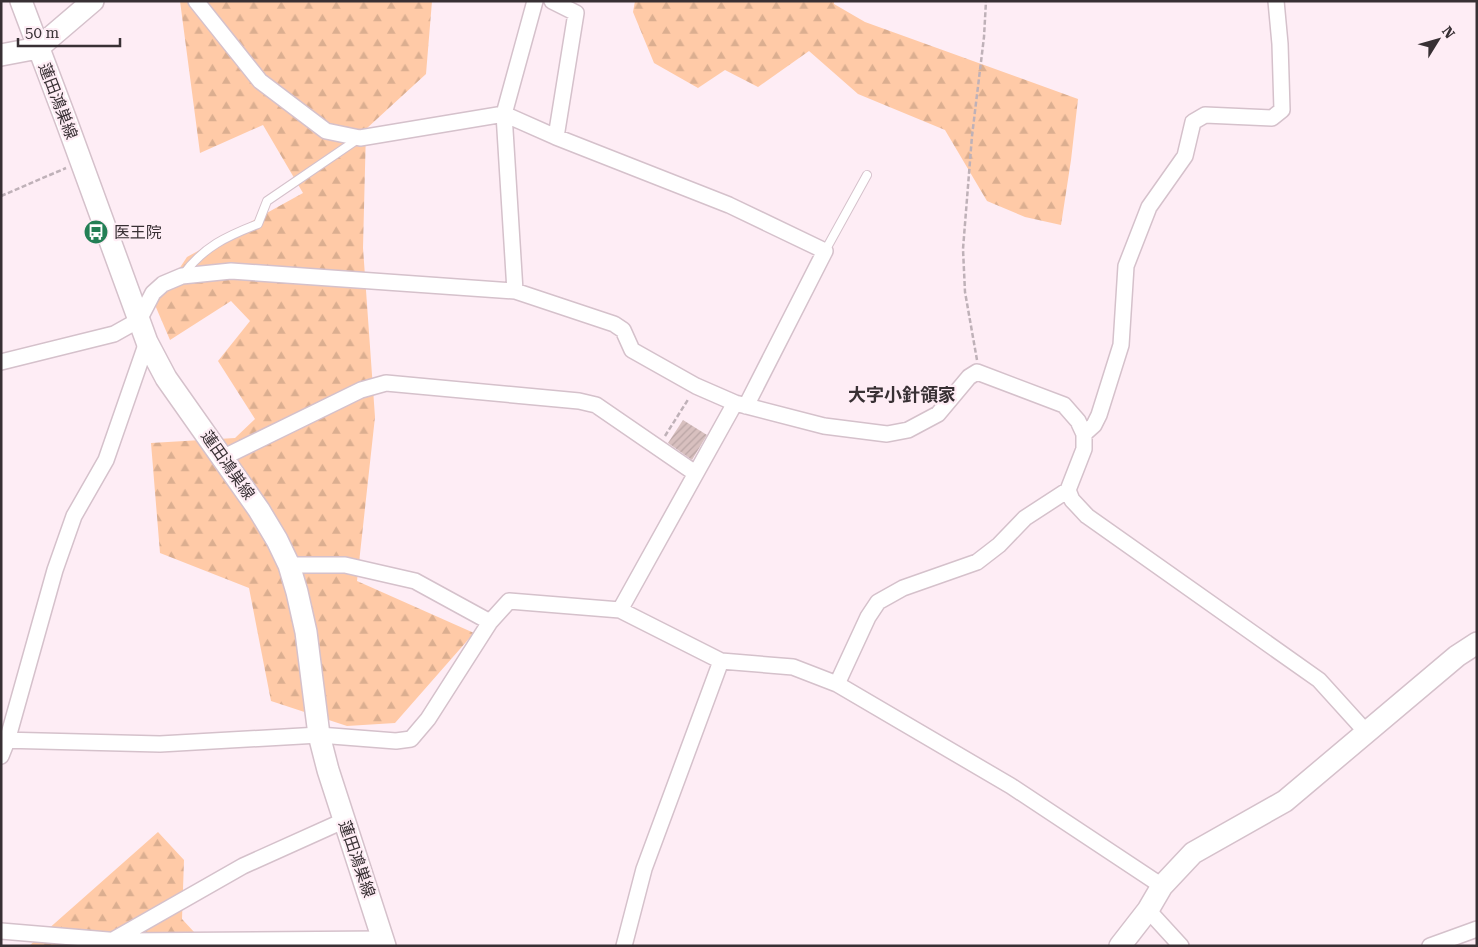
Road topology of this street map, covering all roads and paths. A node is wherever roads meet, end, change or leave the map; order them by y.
1 (21, 1) edge
2 (93, 1) edge
3 (196, 1) edge
4 (535, 1) edge
5 (552, 1) edge
6 (986, 1) edge
7 (1276, 1) edge
8 (38, 48) junction
9 (1, 55) edge
10 (504, 114) junction
11 (556, 137) junction
12 (360, 138) junction
13 (81, 162) junction
14 (867, 175) dead end
15 (1, 196) edge
16 (824, 250) junction
17 (182, 276) junction
18 (515, 291) junction
19 (139, 320) junction
20 (147, 342) junction
21 (1, 362) edge
22 (977, 372) junction
23 (696, 386) junction
24 (740, 404) junction
25 (1084, 434) junction
26 (658, 448) junction
27 (222, 458) junction
28 (695, 473) junction
29 (1068, 490) junction
30 (289, 565) junction
31 (620, 610) junction
32 (490, 622) junction
33 (1477, 643) edge
34 (721, 661) junction
35 (837, 684) junction
36 (1367, 733) junction
37 (319, 735) junction
38 (4, 740) edge
39 (1, 756) edge
40 (343, 822) junction
41 (1162, 886) junction
42 (1148, 910) junction
43 (1477, 929) edge
44 (1, 931) edge
45 (113, 940) junction
46 (384, 942) edge
47 (624, 946) edge
48 (1120, 946) edge
49 (1181, 946) edge
50 (1430, 946) edge

1 - 8 main road, 蓮田鴻巣線
2 - 8 main road
3 - 12 street
4 - 10 street
5 - 11 street
6 - 22 path
7 - 25 street
8 - 9 main road
8 - 13 main road, 蓮田鴻巣線
10 - 11 street
10 - 12 street
10 - 18 street
11 - 16 street
12 - 17 lane
13 - 15 path
13 - 19 main road, 蓮田鴻巣線
14 - 16 lane
16 - 24 street
17 - 18 street
17 - 19 street
18 - 23 street
19 - 20 main road, 蓮田鴻巣線
19 - 21 street
20 - 27 main road, 蓮田鴻巣線
20 - 38 street
22 - 24 street
22 - 25 street
23 - 24 street
23 - 26 path
24 - 28 street
25 - 29 street
26 - 27 street
26 - 28 street
27 - 30 main road, 蓮田鴻巣線
28 - 31 street
29 - 35 street
29 - 36 street
30 - 32 street
30 - 37 main road, 蓮田鴻巣線
31 - 32 street
31 - 34 street
32 - 37 street
33 - 36 main road
34 - 35 street
34 - 47 street
35 - 41 street
36 - 41 main road
37 - 38 street
37 - 40 main road, 蓮田鴻巣線
38 - 39 street
40 - 45 street
40 - 46 main road, 蓮田鴻巣線
41 - 42 main road
42 - 48 main road
42 - 49 street
43 - 50 street
44 - 45 street
45 - 46 street

